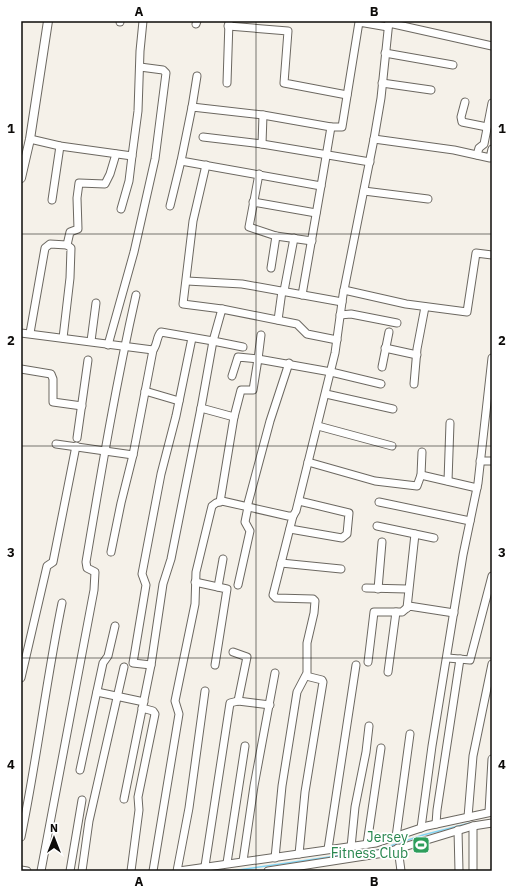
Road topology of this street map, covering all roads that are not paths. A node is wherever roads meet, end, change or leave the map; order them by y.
1 (48, 21) edge
2 (143, 21) edge
3 (229, 24) edge
4 (389, 24) edge
5 (492, 46) edge
6 (385, 53) junction
7 (453, 65) dead end
8 (140, 67) junction
9 (197, 76) dead end
10 (227, 83) dead end
11 (382, 83) junction
12 (431, 90) dead end
13 (347, 95) junction
14 (465, 102) dead end
15 (492, 103) edge
16 (192, 107) junction
17 (263, 115) junction
18 (331, 127) junction
19 (487, 127) junction
20 (203, 137) dead end
21 (30, 140) junction
22 (374, 140) junction
23 (262, 144) junction
24 (60, 146) junction
25 (492, 149) edge
26 (116, 154) junction
27 (327, 155) junction
28 (477, 155) junction
29 (132, 156) junction
30 (182, 160) junction
31 (370, 162) junction
32 (206, 165) junction
33 (259, 174) junction
34 (21, 175) edge
35 (321, 186) junction
36 (364, 191) junction
37 (428, 199) dead end
38 (52, 200) dead end
39 (253, 202) junction
40 (170, 206) dead end
41 (121, 209) dead end
42 (316, 213) junction
43 (276, 236) junction
44 (294, 238) junction
45 (312, 241) junction
46 (67, 245) junction
47 (492, 255) edge
48 (271, 268) dead end
49 (187, 281) junction
50 (344, 290) junction
51 (283, 291) junction
52 (136, 295) dead end
53 (302, 295) junction
54 (342, 302) junction
55 (96, 303) dead end
56 (426, 306) junction
57 (222, 310) junction
58 (340, 315) junction
59 (278, 320) junction
60 (397, 322) dead end
61 (388, 332) dead end
62 (21, 333) edge
63 (30, 333) junction
64 (261, 334) dead end
65 (63, 338) junction
66 (192, 338) junction
67 (337, 340) junction
68 (91, 341) junction
69 (213, 341) junction
70 (108, 345) junction
71 (124, 347) junction
72 (244, 347) dead end
73 (385, 348) junction
74 (153, 350) junction
75 (417, 355) junction
76 (492, 358) edge
77 (258, 359) junction
78 (88, 360) dead end
79 (289, 363) junction
80 (382, 367) dead end
81 (21, 369) edge
82 (331, 372) junction
83 (232, 376) dead end
84 (381, 384) dead end
85 (414, 384) dead end
86 (145, 391) junction
87 (326, 394) junction
88 (179, 401) junction
89 (82, 406) junction
90 (201, 408) junction
91 (393, 408) dead end
92 (234, 417) junction
93 (450, 423) dead end
94 (318, 426) junction
95 (77, 438) dead end
96 (56, 444) dead end
97 (76, 446) junction
98 (392, 446) dead end
99 (104, 450) junction
100 (422, 452) dead end
101 (133, 455) junction
102 (480, 461) junction
103 (492, 461) edge
104 (308, 462) junction
105 (421, 475) junction
106 (448, 481) junction
107 (477, 488) junction
108 (298, 501) junction
109 (220, 502) junction
110 (379, 502) dead end
111 (248, 507) junction
112 (293, 516) junction
113 (470, 520) junction
114 (377, 526) dead end
115 (290, 529) junction
116 (415, 534) junction
117 (434, 538) dead end
118 (382, 542) dead end
119 (111, 552) dead end
120 (223, 559) dead end
121 (281, 563) junction
122 (341, 569) dead end
123 (492, 576) edge
124 (195, 582) junction
125 (238, 585) dead end
126 (218, 586) junction
127 (366, 588) dead end
128 (491, 588) edge
129 (378, 589) junction
130 (407, 590) junction
131 (62, 603) dead end
132 (407, 608) junction
133 (396, 612) junction
134 (454, 613) junction
135 (115, 626) dead end
136 (233, 652) dead end
137 (448, 658) junction
138 (460, 660) junction
139 (368, 662) dead end
140 (492, 664) edge
141 (151, 665) junction
142 (215, 665) dead end
143 (356, 665) dead end
144 (124, 667) dead end
145 (388, 672) dead end
146 (276, 673) dead end
147 (306, 676) junction
148 (21, 678) edge
149 (205, 691) dead end
150 (96, 692) junction
151 (118, 697) junction
152 (238, 701) junction
153 (143, 705) junction
154 (270, 705) junction
155 (369, 726) dead end
156 (410, 734) dead end
157 (245, 746) dead end
158 (381, 748) dead end
159 (492, 759) edge
160 (80, 770) dead end
161 (124, 799) dead end
162 (82, 800) dead end
163 (491, 812) edge
164 (468, 817) junction
165 (492, 823) edge
166 (436, 824) junction
167 (473, 826) junction
168 (421, 828) junction
169 (458, 830) junction
170 (21, 837) edge
171 (396, 837) junction
172 (367, 844) junction
173 (351, 847) junction
174 (398, 848) junction
175 (328, 850) junction
176 (299, 854) junction
177 (275, 858) junction
178 (243, 861) junction
179 (227, 863) junction
180 (205, 866) junction
181 (316, 868) edge
182 (289, 869) edge
183 (21, 870) edge
184 (28, 871) edge
185 (41, 871) edge
186 (70, 871) edge
187 (82, 871) edge
188 (131, 871) edge
189 (153, 871) edge
190 (178, 871) edge
191 (268, 871) edge
192 (401, 871) edge
193 (459, 871) edge
194 (472, 871) edge

1 - 21 main road
2 - 8 street
3 - 10 street
3 - 13 street
4 - 5 street
4 - 6 street
4 - 13 street
6 - 7 street
6 - 11 street
8 - 29 street
8 - 70 street
9 - 16 street
11 - 12 street
11 - 22 street
13 - 18 street
14 - 19 street
15 - 19 street
16 - 17 street
16 - 30 street
17 - 18 street
17 - 23 street
18 - 27 street
19 - 28 street
20 - 23 street
21 - 24 street
21 - 34 main road
22 - 28 street
22 - 31 street
23 - 27 street
24 - 26 street
24 - 38 street
25 - 28 street
26 - 29 street
26 - 46 street
27 - 31 street
27 - 35 street
29 - 41 street
30 - 32 street
30 - 40 street
31 - 36 street
32 - 33 street
32 - 49 street
33 - 35 street
33 - 39 street
35 - 42 street
36 - 37 street
36 - 50 street
39 - 42 street
39 - 43 street
42 - 45 street
43 - 44 street
43 - 48 street
44 - 45 street
44 - 51 street
45 - 53 street
46 - 63 street
46 - 65 street
47 - 56 street
49 - 51 street
49 - 57 street
50 - 54 street
50 - 56 street
51 - 53 street
51 - 59 street
52 - 71 street
53 - 54 street
54 - 58 street
55 - 68 street
56 - 75 street
57 - 59 street
57 - 69 street
58 - 60 street
58 - 67 street
59 - 67 street
61 - 73 street
62 - 63 street
63 - 65 street
64 - 77 street
65 - 68 street
66 - 69 street
66 - 74 street
66 - 88 street
67 - 82 street
68 - 70 street
69 - 72 street
69 - 90 street
70 - 71 street
71 - 74 street
71 - 99 street
73 - 75 street
73 - 80 street
74 - 86 street
75 - 85 street
76 - 102 street
77 - 79 street
77 - 83 street
77 - 92 street
78 - 89 street
79 - 82 street
79 - 111 street
81 - 89 street
82 - 84 street
82 - 87 street
86 - 88 street
86 - 101 street
87 - 91 street
87 - 94 street
88 - 141 street
89 - 95 street
90 - 92 street
90 - 141 street
92 - 109 street
93 - 106 street
94 - 98 street
94 - 104 street
96 - 97 street
97 - 99 street
97 - 148 street
99 - 101 street
99 - 185 street
100 - 105 street
101 - 119 street
102 - 103 street
102 - 107 street
104 - 105 street
104 - 108 street
105 - 106 street
106 - 107 street
107 - 113 street
108 - 112 street
108 - 115 street
109 - 111 street
109 - 124 street
110 - 113 street
111 - 112 street
111 - 125 street
112 - 115 street
113 - 134 street
114 - 116 street
115 - 121 street
116 - 117 street
116 - 130 street
118 - 129 street
120 - 126 street
121 - 122 street
121 - 147 street
123 - 128 street
124 - 126 street
124 - 189 street
126 - 142 street
127 - 129 street
128 - 138 street
129 - 130 street
130 - 132 street
131 - 170 street
132 - 133 street
132 - 134 street
133 - 139 street
133 - 145 street
134 - 137 street
135 - 150 street
136 - 152 street
137 - 138 street
137 - 168 street
138 - 166 street
140 - 164 street
141 - 153 street
143 - 175 street
144 - 151 street
146 - 154 street
147 - 176 street
147 - 177 street
149 - 190 street
150 - 151 street
150 - 160 street
151 - 153 street
151 - 187 street
152 - 154 street
152 - 180 street
153 - 161 street
153 - 188 street
154 - 178 street
155 - 173 street
156 - 171 street
157 - 179 street
158 - 172 street
159 - 163 street
162 - 186 street
163 - 164 street
164 - 166 street
165 - 167 street
166 - 168 street
167 - 169 street
167 - 194 street
168 - 171 street
169 - 174 street
169 - 193 street
171 - 172 street
172 - 173 street
173 - 175 street
174 - 181 street
174 - 192 street
175 - 176 street
176 - 177 street
177 - 178 street
178 - 179 street
179 - 180 street
180 - 190 street
181 - 182 street
182 - 191 street
183 - 184 street

